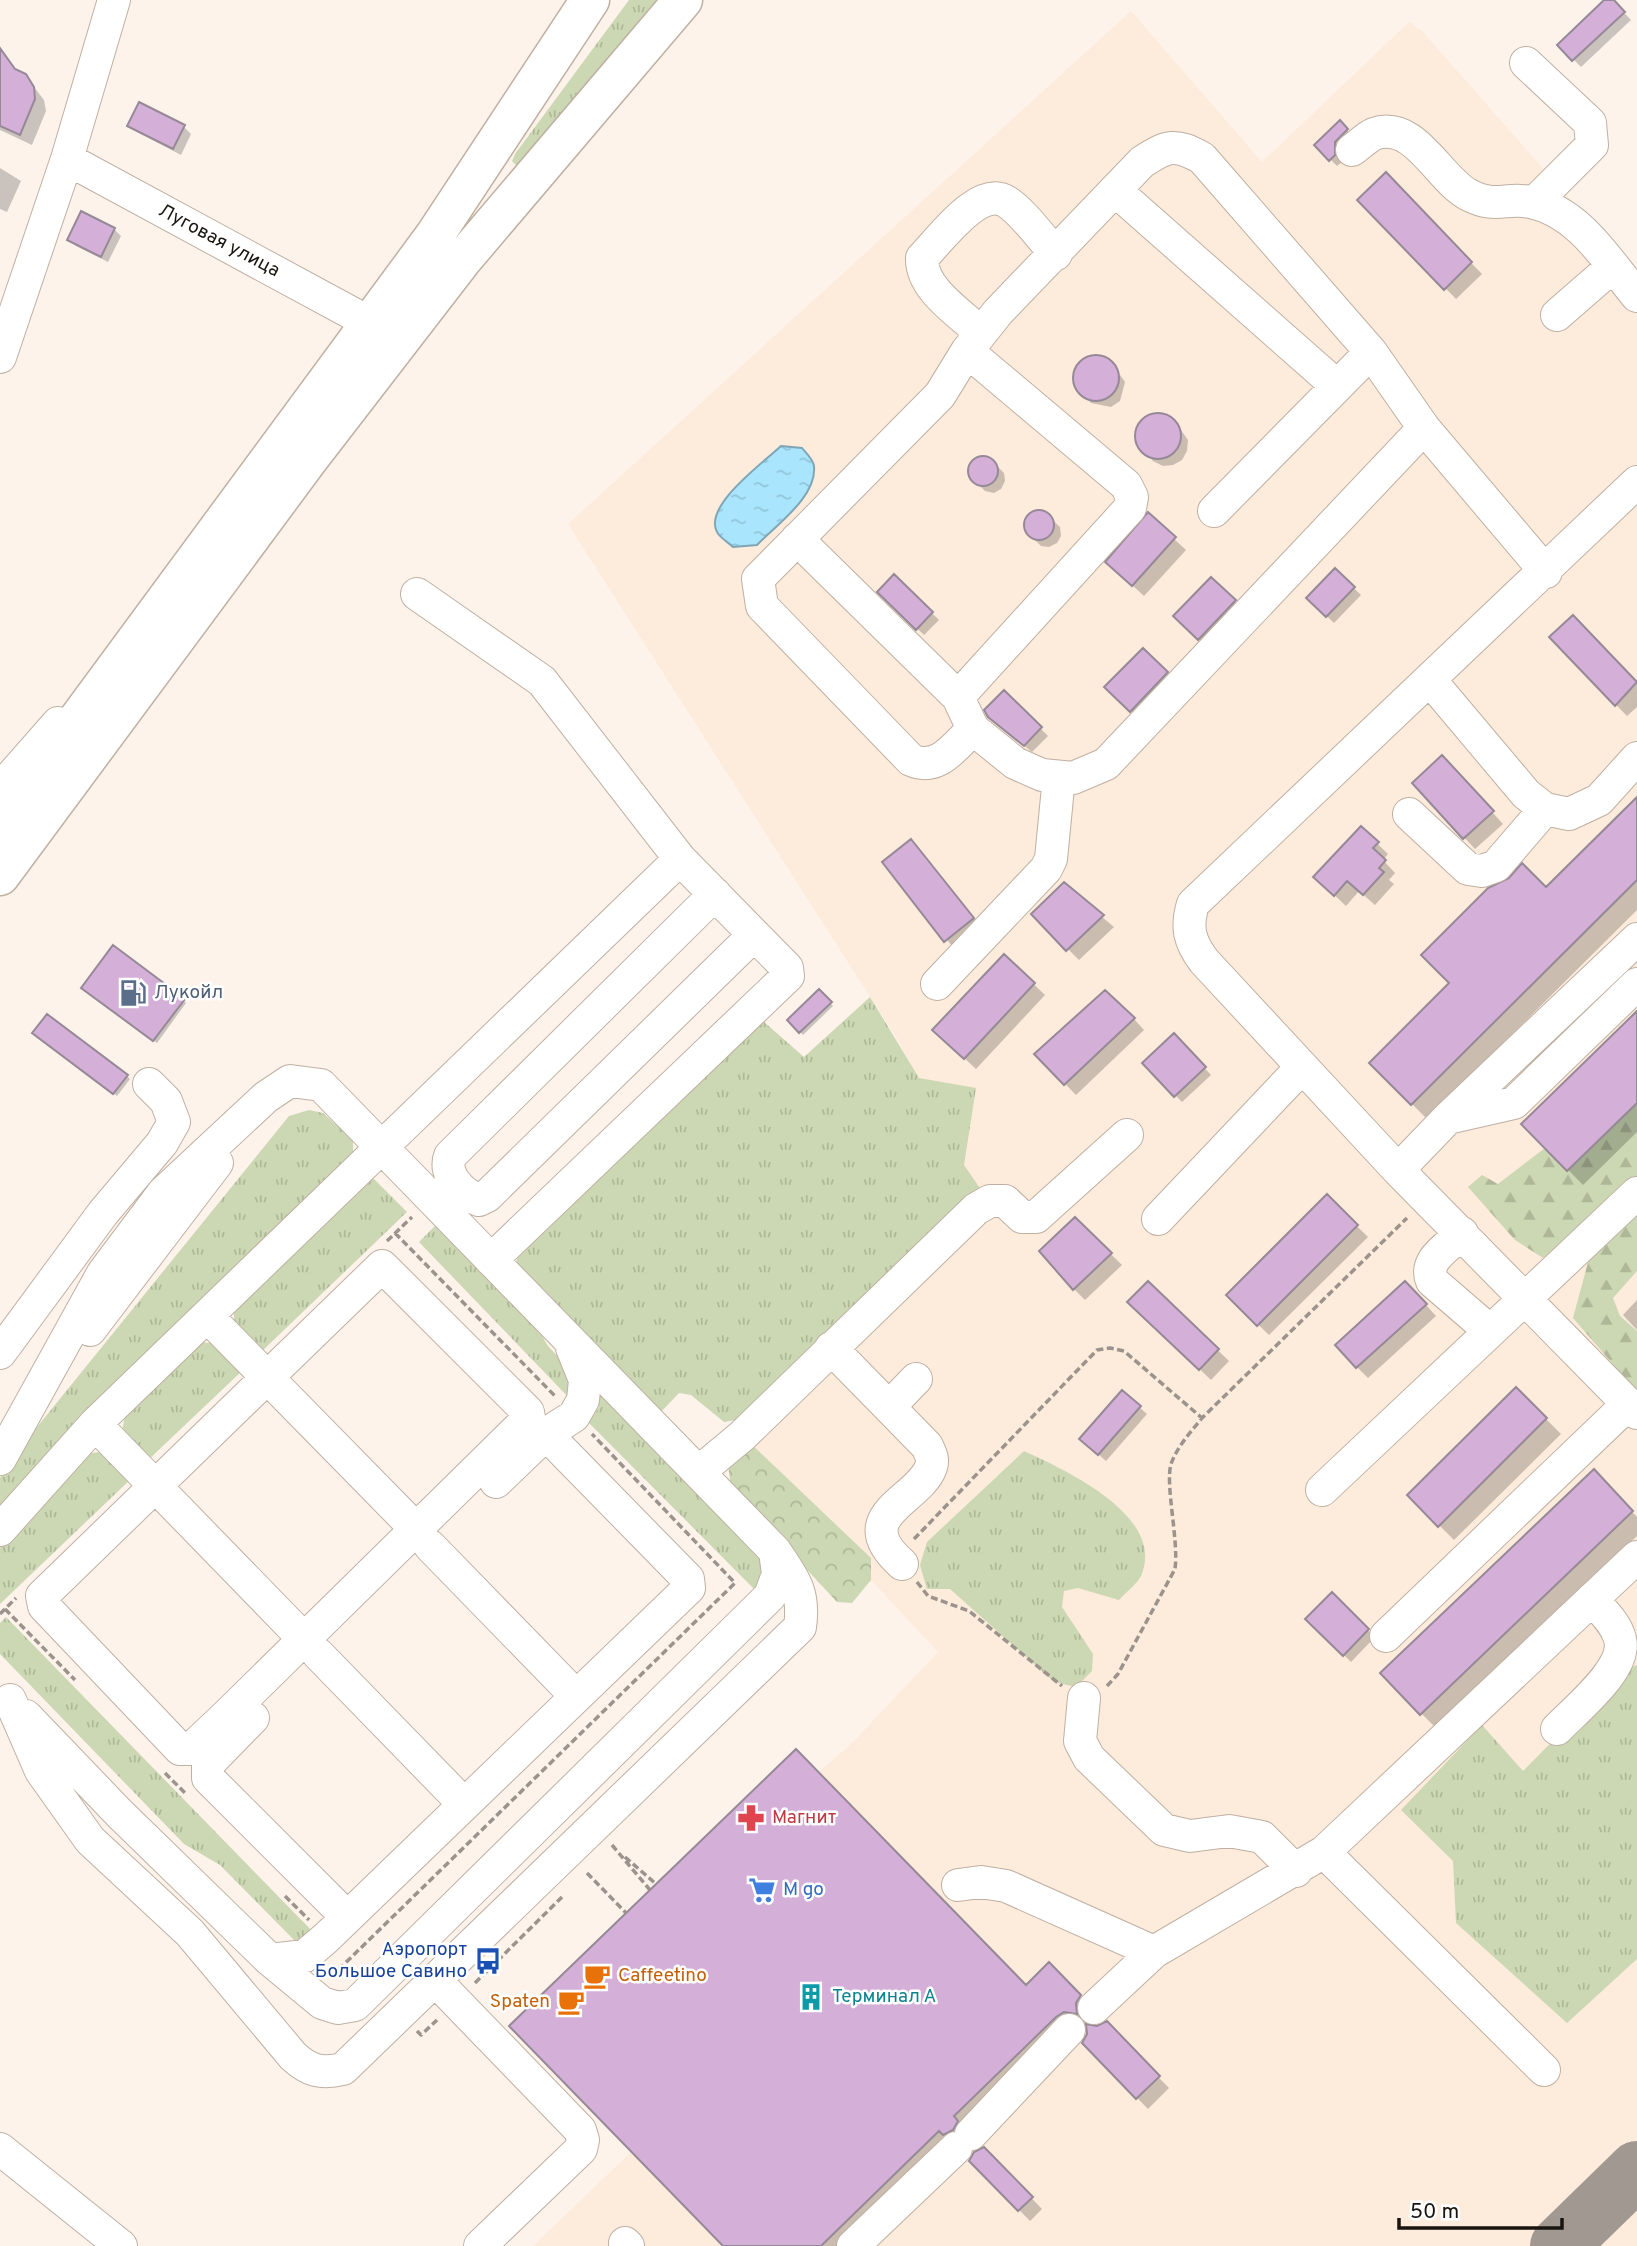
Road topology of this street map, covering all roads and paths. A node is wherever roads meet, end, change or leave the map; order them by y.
1 (114, 0) edge
2 (590, 0) edge
3 (682, 0) edge
4 (1526, 63) dead end
5 (1352, 150) dead end
6 (67, 159) junction
7 (1116, 191) junction
8 (1534, 203) junction
9 (1056, 254) junction
10 (1612, 267) junction
11 (1637, 296) edge
12 (1557, 315) dead end
13 (370, 323) junction
14 (974, 342) junction
15 (1371, 352) junction
16 (0, 357) edge
17 (1337, 386) junction
18 (1424, 428) junction
19 (1637, 482) edge
20 (1214, 511) dead end
21 (797, 539) junction
22 (1546, 572) junction
23 (417, 594) dead end
24 (136, 642) junction
25 (1430, 680) junction
26 (958, 696) junction
27 (973, 729) junction
28 (1637, 758) edge
29 (1059, 777) junction
30 (0, 789) edge
31 (1545, 809) junction
32 (1409, 814) dead end
33 (0, 825) edge
34 (680, 859) junction
35 (0, 877) edge
36 (715, 894) junction
37 (754, 935) junction
38 (1637, 939) edge
39 (937, 984) dead end
40 (1637, 984) edge
41 (1302, 1067) junction
42 (149, 1084) dead end
43 (1448, 1118) junction
44 (1127, 1135) dead end
45 (382, 1147) junction
46 (1398, 1170) junction
47 (1637, 1194) edge
48 (1427, 1198) junction
49 (1158, 1219) dead end
50 (395, 1233) dead end
51 (1462, 1233) junction
52 (491, 1260) junction
53 (1526, 1297) junction
54 (207, 1315) junction
55 (1490, 1331) junction
56 (570, 1342) junction
57 (831, 1348) junction
58 (0, 1353) edge
59 (266, 1377) junction
60 (916, 1379) dead end
61 (888, 1407) junction
62 (1633, 1408) edge
63 (574, 1416) junction
64 (1202, 1419) junction
65 (95, 1424) junction
66 (546, 1434) junction
67 (0, 1459) edge
68 (700, 1471) junction
69 (155, 1486) junction
70 (1322, 1490) dead end
71 (0, 1530) edge
72 (423, 1538) junction
73 (775, 1551) junction
74 (1637, 1556) edge
75 (902, 1564) junction
76 (1592, 1599) junction
77 (1386, 1636) dead end
78 (311, 1647) junction
79 (5, 1695) edge
80 (576, 1696) junction
81 (1084, 1698) junction
82 (1557, 1729) dead end
83 (464, 1804) junction
84 (1324, 1852) junction
85 (1296, 1871) junction
86 (587, 1873) dead end
87 (656, 1884) dead end
88 (958, 1885) dead end
89 (650, 1890) dead end
90 (626, 1913) dead end
91 (347, 1917) junction
92 (1154, 1952) junction
93 (270, 1960) junction
94 (331, 1977) dead end
95 (435, 1980) junction
96 (1094, 2008) dead end
97 (1069, 2030) dead end
98 (1544, 2070) dead end
99 (0, 2149) edge
100 (121, 2246) edge
101 (480, 2246) edge
102 (853, 2246) edge

1 - 6 street
2 - 13 main road
3 - 35 main road
4 - 8 street
5 - 8 street
6 - 13 street, Луговая улица
6 - 16 street
7 - 9 street
7 - 15 street
7 - 17 street
8 - 10 street
9 - 14 street
9 - 14 street
10 - 11 street
10 - 12 street
13 - 24 main road
14 - 21 street
14 - 26 street
15 - 17 street
15 - 18 street
17 - 20 street
18 - 22 street
18 - 29 street
19 - 22 street
21 - 26 street
21 - 27 street
22 - 25 street
23 - 34 street
24 - 30 street
24 - 33 main road
25 - 31 street
25 - 41 street
26 - 27 street
27 - 29 street
28 - 31 street
29 - 39 street
31 - 32 street
34 - 36 street
34 - 45 street
36 - 37 street
36 - 37 street
37 - 52 street
38 - 43 street
40 - 43 street
41 - 46 street
41 - 49 street
42 - 58 street
43 - 46 street
44 - 57 street
45 - 52 street
45 - 54 street
45 - 67 street
46 - 48 street
47 - 53 street
48 - 51 street
48 - 64 path
50 - 63 path
51 - 53 street
51 - 55 street
52 - 56 street
53 - 55 street
53 - 62 street
54 - 59 street
54 - 65 street
55 - 70 street
56 - 63 street
56 - 68 street
57 - 61 street
57 - 68 street
59 - 69 street
59 - 72 street
59 - 72 street
60 - 61 street
61 - 75 street
62 - 77 street
63 - 66 street
63 - 94 path
64 - 75 path
64 - 81 path
65 - 69 street
65 - 71 street
66 - 72 street
66 - 80 street
68 - 73 street
69 - 78 street
69 - 78 street
72 - 78 street
72 - 80 street
73 - 93 street
73 - 95 street
74 - 76 street
75 - 81 path
76 - 82 street
76 - 84 street
78 - 83 street
78 - 91 street
79 - 93 street
79 - 95 street
80 - 83 street
81 - 85 street
83 - 91 street
84 - 85 street
84 - 98 street
85 - 92 street
86 - 90 path
87 - 89 path
88 - 92 street
91 - 93 street
92 - 96 street
95 - 101 street
97 - 102 street
99 - 100 street

